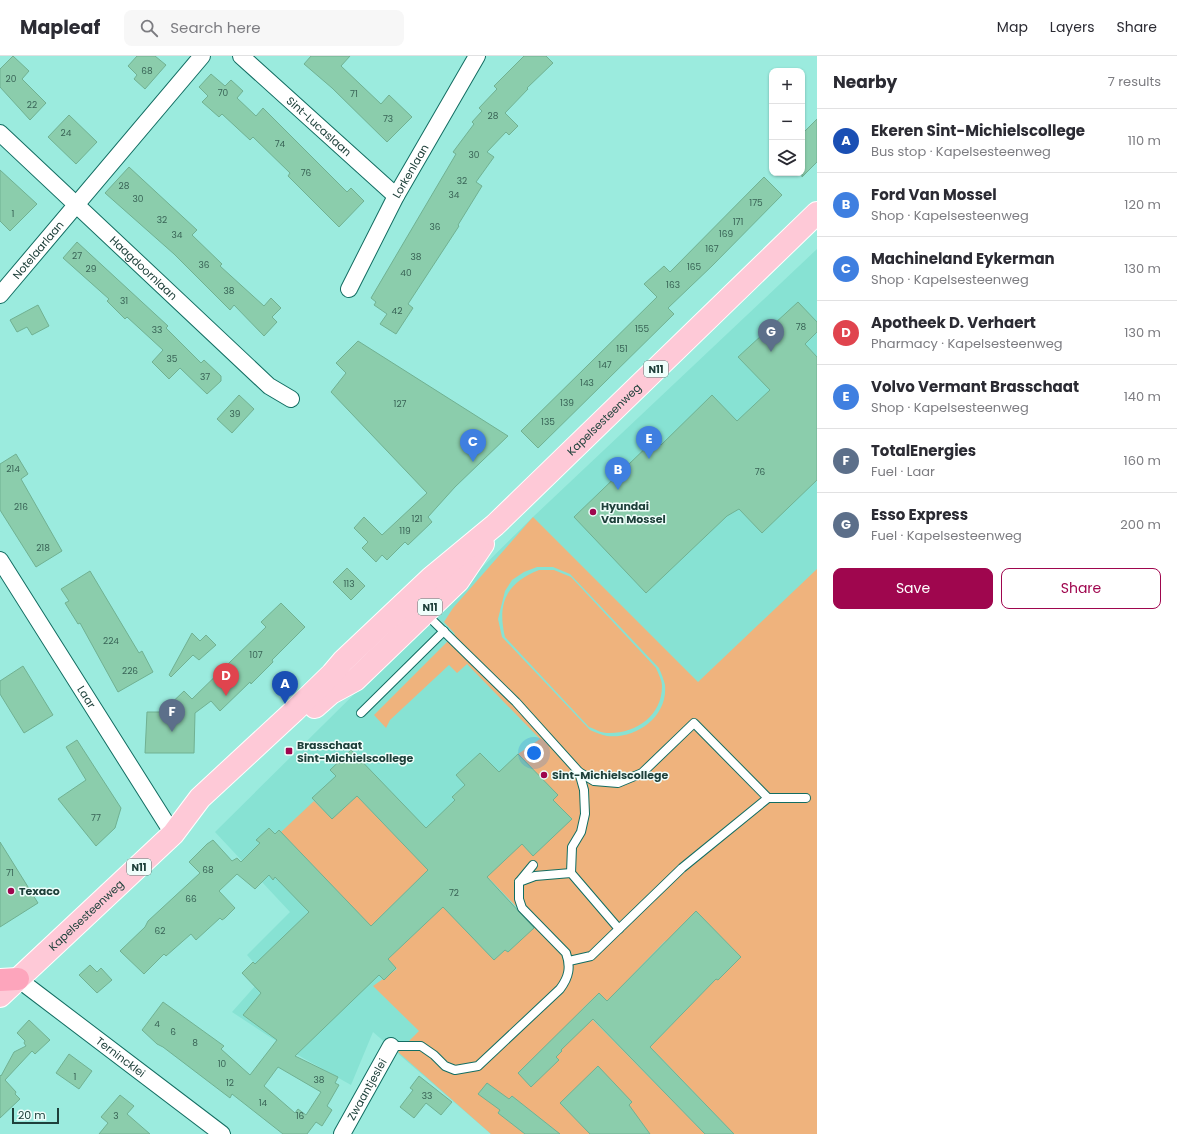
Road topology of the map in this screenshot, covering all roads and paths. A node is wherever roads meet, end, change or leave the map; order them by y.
1 (202, 56) edge
2 (242, 56) edge
3 (477, 56) edge
4 (0, 133) edge
5 (396, 196) junction
6 (76, 204) junction
7 (817, 213) edge
8 (349, 289) dead end
9 (0, 296) edge
10 (291, 399) dead end
11 (0, 560) edge
12 (418, 605) junction
13 (444, 630) junction
14 (361, 713) dead end
15 (579, 772) junction
16 (768, 798) junction
17 (806, 798) dead end
18 (173, 834) junction
19 (533, 865) dead end
20 (571, 873) junction
21 (519, 882) junction
22 (619, 929) junction
23 (569, 961) junction
24 (9, 980) edge
25 (0, 996) edge
26 (391, 1046) joint
27 (222, 1134) edge
28 (342, 1134) edge

1 - 6 street, Notelaarlaan
2 - 5 street, Sint-Lucaslaan
3 - 5 street, Lorkenlaan
4 - 6 street, Haagdoornlaan
5 - 8 street, Lorkenlaan
6 - 9 street, Notelaarlaan
6 - 10 street, Haagdoornlaan
7 - 12 main road, Kapelsesteenweg / N11
11 - 18 street, Laar
12 - 13 lane
12 - 18 main road, Kapelsesteenweg / N11
13 - 14 lane
13 - 15 lane
15 - 16 lane
15 - 20 lane
16 - 17 lane
16 - 22 lane
18 - 24 main road, Kapelsesteenweg / N11
19 - 21 lane
20 - 21 lane
20 - 22 lane
21 - 23 lane
22 - 23 lane
23 - 26 lane
24 - 25 main road, Kapelsesteenweg / N11
24 - 27 street, Ternincklei
26 - 28 street, Zwaantjeslei

